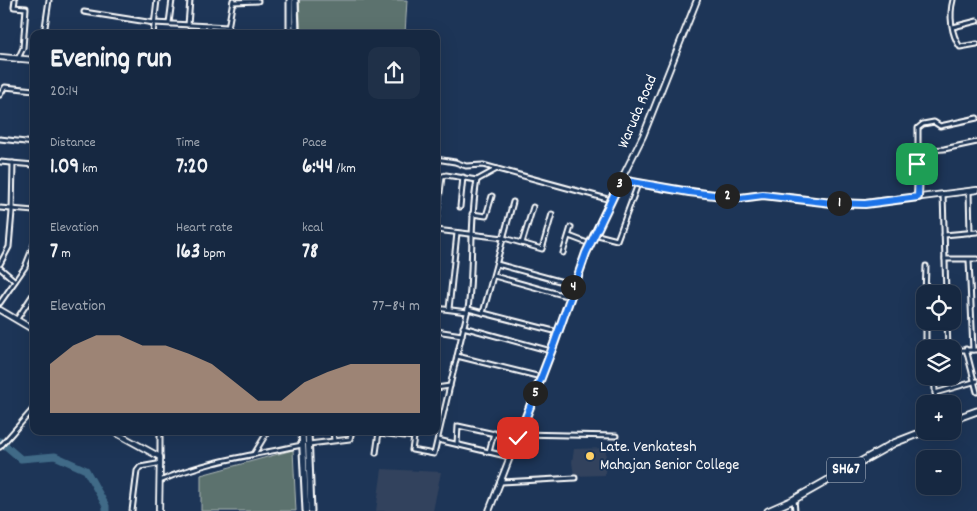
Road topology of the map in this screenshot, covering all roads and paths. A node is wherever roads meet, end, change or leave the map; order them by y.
1 (15, 0) edge
2 (49, 0) edge
3 (157, 0) edge
4 (172, 0) edge
5 (190, 0) edge
6 (290, 0) edge
7 (295, 0) edge
8 (697, 0) edge
9 (953, 0) edge
10 (233, 1) edge
11 (258, 1) edge
12 (84, 12) dead end
13 (977, 21) edge
14 (154, 23) junction
15 (169, 23) junction
16 (188, 26) junction
17 (209, 26) junction
18 (228, 27) junction
19 (953, 27) junction
20 (45, 30) edge
21 (153, 30) edge
22 (208, 30) edge
23 (228, 30) edge
24 (290, 30) edge
25 (296, 30) edge
26 (977, 44) edge
27 (0, 56) edge
28 (18, 59) junction
29 (30, 60) edge
30 (30, 90) edge
31 (0, 95) edge
32 (977, 118) edge
33 (0, 140) edge
34 (30, 142) edge
35 (977, 142) edge
36 (918, 151) junction
37 (440, 160) edge
38 (0, 162) edge
39 (13, 163) junction
40 (30, 165) edge
41 (498, 169) junction
42 (442, 176) joint
43 (463, 177) junction
44 (478, 180) junction
45 (621, 180) junction
46 (638, 184) junction
47 (977, 190) edge
48 (440, 191) edge
49 (969, 192) junction
50 (943, 194) junction
51 (492, 196) dead end
52 (918, 197) junction
53 (611, 200) junction
54 (513, 202) dead end
55 (460, 207) dead end
56 (533, 207) dead end
57 (0, 208) edge
58 (12, 209) junction
59 (30, 210) edge
60 (472, 214) junction
61 (552, 214) dead end
62 (571, 227) dead end
63 (440, 230) edge
64 (457, 232) junction
65 (977, 232) edge
66 (970, 233) junction
67 (471, 234) junction
68 (594, 234) junction
69 (944, 235) junction
70 (569, 236) junction
71 (504, 238) junction
72 (522, 243) junction
73 (590, 244) junction
74 (563, 253) dead end
75 (30, 254) edge
76 (945, 259) junction
77 (977, 259) edge
78 (969, 260) junction
79 (0, 264) edge
80 (497, 264) junction
81 (926, 266) dead end
82 (0, 268) edge
83 (494, 276) junction
84 (15, 281) junction
85 (574, 285) junction
86 (925, 285) edge
87 (946, 285) edge
88 (570, 297) junction
89 (30, 299) edge
90 (0, 303) edge
91 (440, 308) edge
92 (449, 309) junction
93 (0, 310) edge
94 (467, 311) junction
95 (483, 313) junction
96 (17, 320) junction
97 (463, 327) junction
98 (30, 328) edge
99 (440, 332) edge
100 (558, 332) junction
101 (462, 335) junction
102 (961, 350) edge
103 (966, 350) junction
104 (975, 350) edge
105 (552, 351) junction
106 (457, 356) junction
107 (541, 377) junction
108 (976, 381) edge
109 (935, 385) edge
110 (451, 386) junction
111 (440, 387) edge
112 (977, 392) edge
113 (935, 393) joint
114 (977, 411) edge
115 (30, 413) edge
116 (961, 417) edge
117 (440, 432) edge
118 (494, 433) junction
119 (916, 434) edge
120 (120, 435) edge
121 (160, 435) edge
122 (266, 435) edge
123 (303, 435) edge
124 (307, 435) edge
125 (334, 435) edge
126 (351, 435) edge
127 (379, 435) edge
128 (400, 435) edge
129 (439, 435) edge
130 (518, 436) junction
131 (616, 436) dead end
132 (414, 437) joint
133 (334, 440) junction
134 (438, 440) junction
135 (305, 444) junction
136 (457, 444) junction
137 (0, 447) edge
138 (489, 452) junction
139 (376, 454) dead end
140 (254, 455) junction
141 (159, 456) junction
142 (510, 457) junction
143 (157, 464) junction
144 (575, 478) dead end
145 (160, 482) junction
146 (500, 482) junction
147 (794, 500) junction
148 (132, 511) edge
149 (158, 511) edge
150 (306, 511) edge
151 (311, 511) edge
152 (489, 511) edge
153 (768, 511) edge
154 (795, 511) edge

1 - 28 street
2 - 20 street
3 - 14 street
4 - 15 street
5 - 16 street
6 - 24 main road
7 - 25 main road
8 - 45 street, Waruda Road
9 - 19 street
10 - 11 street
10 - 18 street
12 - 14 street
13 - 19 street
14 - 15 street
14 - 21 street
15 - 16 street
16 - 17 street
17 - 18 street
17 - 22 street
18 - 23 street
19 - 26 street
27 - 28 street
28 - 29 street
30 - 31 street
32 - 36 street
33 - 34 street
35 - 36 street
36 - 52 street
37 - 41 street
38 - 39 street
39 - 40 street
39 - 58 street
41 - 44 street
41 - 53 street
42 - 43 street
42 - 48 street
43 - 44 street
43 - 55 street
44 - 60 street
45 - 46 street
45 - 53 street, Waruda Road
46 - 52 street
46 - 68 street
47 - 49 street
49 - 50 street
49 - 66 street
50 - 52 street
50 - 69 street
51 - 60 street
53 - 68 street, Waruda Road
54 - 71 street
56 - 72 street
57 - 58 street
58 - 59 street
58 - 79 street
60 - 67 street
61 - 72 street
62 - 70 street
63 - 64 street
64 - 67 street
64 - 92 street
65 - 66 street
66 - 69 street
67 - 71 street
67 - 94 street
68 - 73 street, Waruda Road
69 - 76 street
70 - 73 street
70 - 74 street
71 - 72 street
71 - 80 street
73 - 85 street, Waruda Road
75 - 84 street
76 - 78 street
76 - 87 street
77 - 78 street
78 - 104 street
80 - 83 street
80 - 85 street
81 - 86 street
82 - 84 street
83 - 88 street
83 - 95 street
84 - 90 street
85 - 88 street, Waruda Road
88 - 100 street, Waruda Road
89 - 96 street
91 - 92 street
92 - 94 street
93 - 96 street
94 - 95 street
94 - 97 street
95 - 100 street
96 - 98 street
97 - 101 street
97 - 105 street
99 - 101 street
100 - 105 street, Waruda Road
101 - 106 street
102 - 103 street
103 - 104 street
103 - 108 street
105 - 107 street, Waruda Road
106 - 107 street
106 - 110 street
107 - 130 street, Waruda Road
108 - 112 street
108 - 113 street
109 - 113 street
110 - 111 street
110 - 117 street
114 - 116 main road
115 - 137 street
118 - 130 street
118 - 136 street
118 - 138 street
119 - 147 main road, SH67
120 - 141 street
121 - 141 street
122 - 140 street
123 - 135 main road
124 - 135 main road
125 - 133 street
126 - 133 street
127 - 139 street
128 - 132 street
129 - 134 street
130 - 131 street
130 - 142 street, Waruda Road
132 - 134 street
133 - 135 street
134 - 136 street
135 - 140 street
135 - 150 main road
135 - 151 main road
136 - 138 street
138 - 142 street
140 - 145 street
141 - 143 street
141 - 145 street
142 - 146 street, Waruda Road
143 - 148 street
143 - 149 street
144 - 146 street
145 - 149 street
146 - 152 street, Waruda Road
147 - 153 main road, SH67
147 - 154 street

